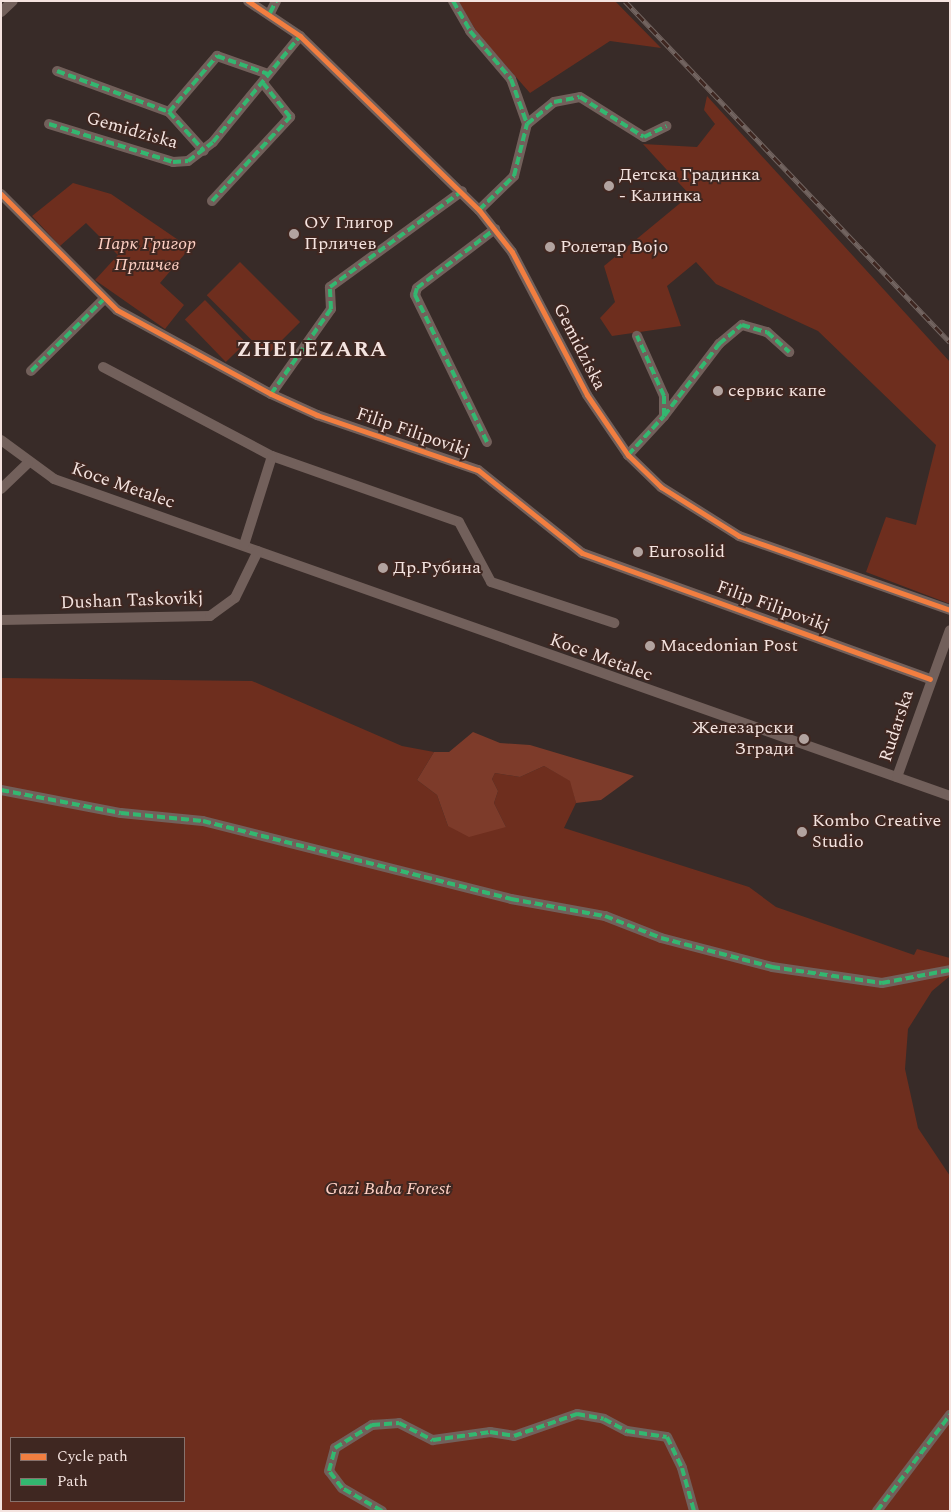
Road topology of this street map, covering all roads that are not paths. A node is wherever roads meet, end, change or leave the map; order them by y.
1 (12, 1) edge
2 (248, 1) edge
3 (276, 1) edge
4 (453, 1) edge
5 (1, 12) edge
6 (270, 13) junction
7 (300, 36) junction
8 (57, 71) dead end
9 (266, 79) junction
10 (169, 112) junction
11 (49, 124) dead end
12 (527, 124) junction
13 (667, 126) dead end
14 (204, 151) junction
15 (462, 191) junction
16 (1, 194) edge
17 (212, 201) dead end
18 (479, 210) junction
19 (495, 229) junction
20 (103, 300) junction
21 (637, 336) dead end
22 (789, 352) dead end
23 (103, 368) dead end
24 (31, 371) dead end
25 (271, 394) junction
26 (664, 416) junction
27 (1, 440) edge
28 (487, 442) dead end
29 (628, 455) junction
30 (272, 456) junction
31 (28, 463) junction
32 (1, 489) edge
33 (244, 545) junction
34 (258, 551) junction
35 (950, 610) edge
36 (1, 620) edge
37 (614, 623) dead end
38 (950, 630) edge
39 (930, 679) junction
40 (897, 777) junction
41 (1, 790) edge
42 (950, 796) edge
43 (950, 970) edge
44 (950, 1415) edge
45 (382, 1511) edge
46 (694, 1511) edge
47 (877, 1511) edge

1 - 5 street
2 - 6 street, Gemidziska
3 - 6 street
4 - 12 street
6 - 7 street, Gemidziska
7 - 9 street, Gemidziska
7 - 15 street, Gemidziska
8 - 10 street, Gemidziska
9 - 10 street, Gemidziska
9 - 14 street, Gemidziska
9 - 17 street, Gemidziska
10 - 14 street, Gemidziska
11 - 14 street, Gemidziska
12 - 13 street
12 - 18 street
15 - 18 street, Gemidziska
15 - 25 street
16 - 20 street, Filip Filipovikj
18 - 19 street, Gemidziska
19 - 28 street
19 - 29 street, Gemidziska
20 - 24 street
20 - 25 street, Filip Filipovikj
21 - 26 street
22 - 26 street
23 - 30 street, Koce Metalec
25 - 39 street, Filip Filipovikj
26 - 29 street
27 - 31 street, Koce Metalec
29 - 35 street, Gemidziska
30 - 33 street
30 - 37 street, Koce Metalec
31 - 32 street
31 - 33 street, Koce Metalec
33 - 34 street, Koce Metalec
34 - 36 street, Dushan Taskovikj
34 - 40 street, Koce Metalec
38 - 39 street, Rudarska
39 - 40 street, Rudarska
40 - 42 street, Koce Metalec
41 - 43 street
44 - 47 street
45 - 46 street

